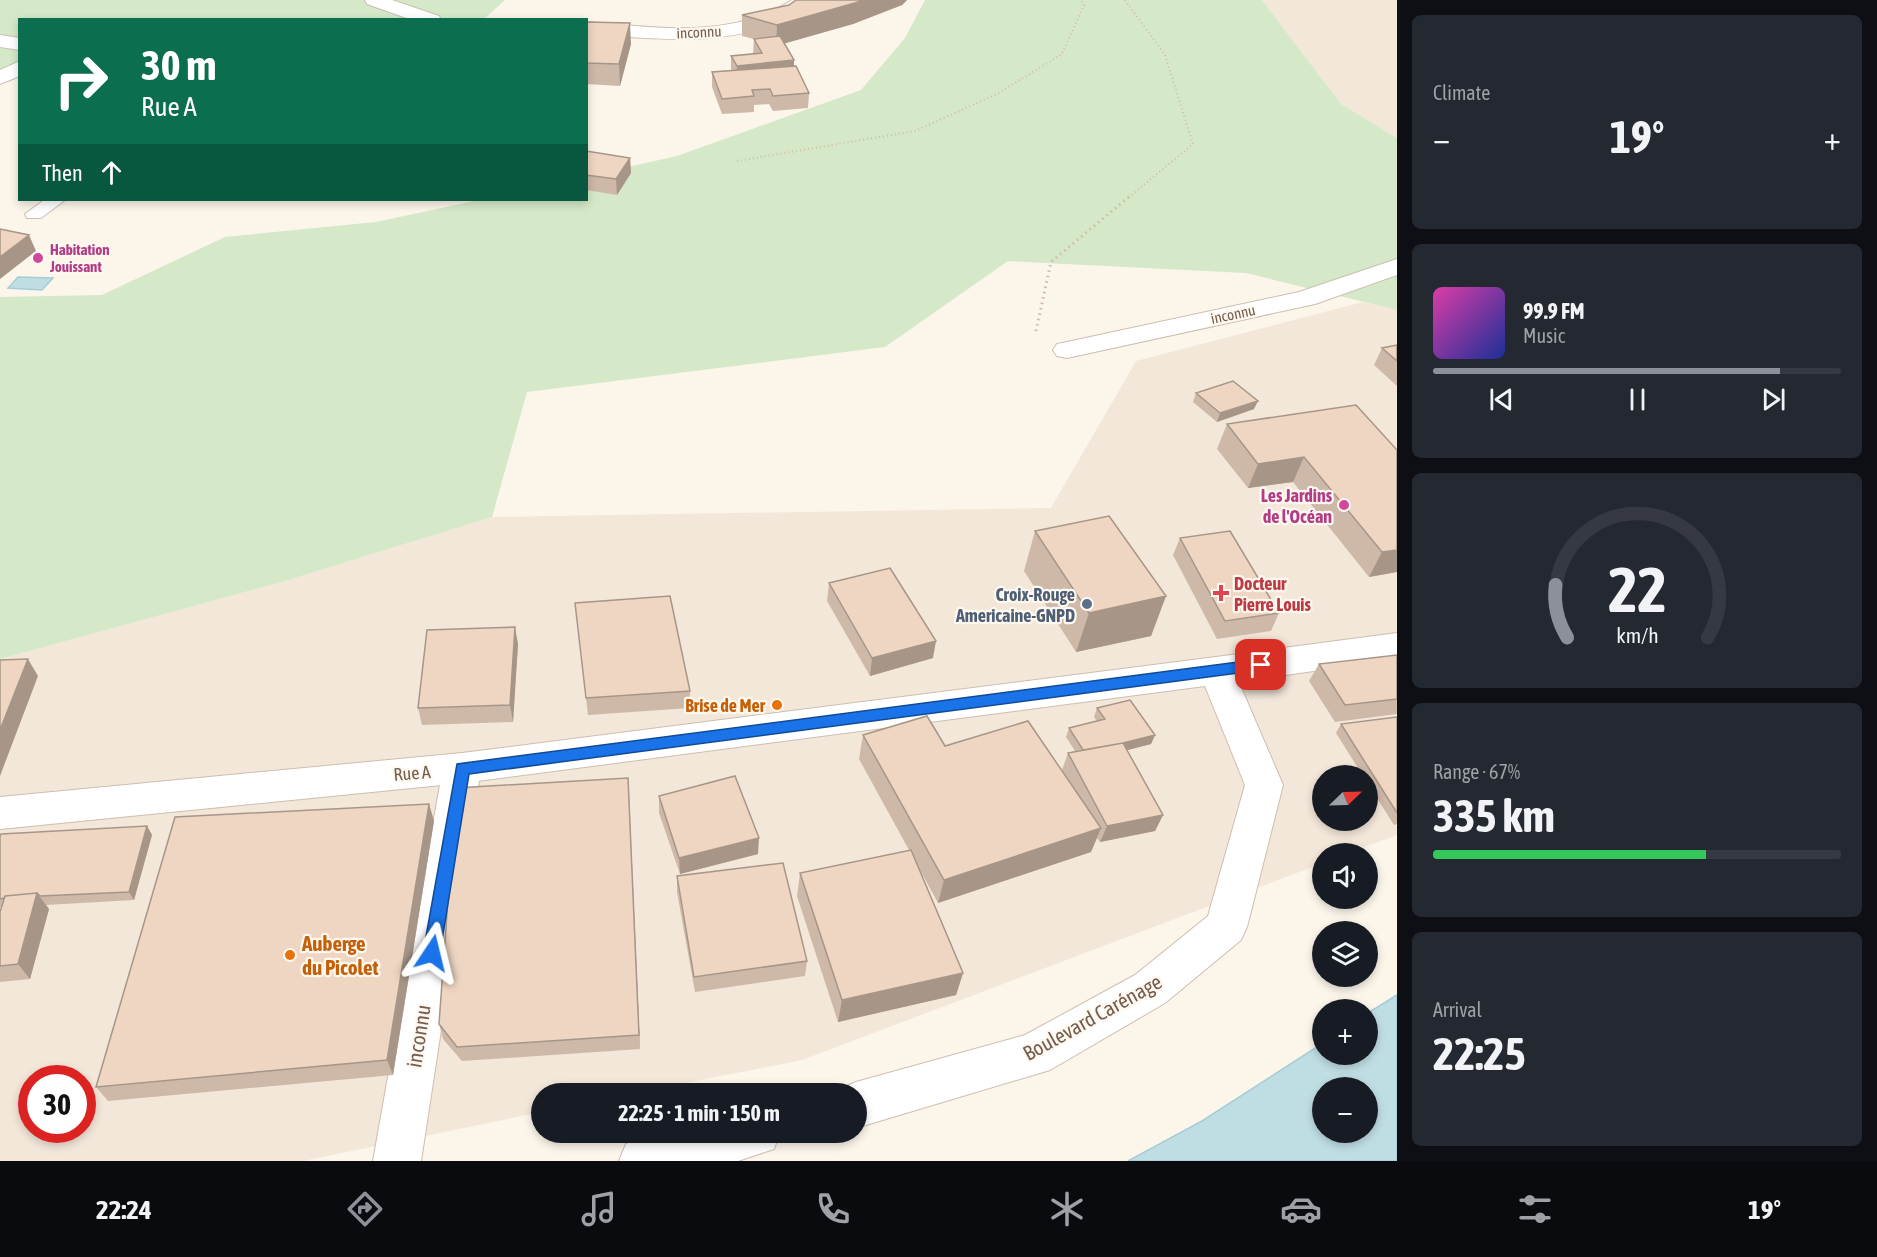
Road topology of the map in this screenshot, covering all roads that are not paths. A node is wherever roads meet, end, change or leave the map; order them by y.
1 (374, 0) edge
2 (804, 0) edge
3 (426, 18) edge
4 (588, 28) edge
5 (0, 41) edge
6 (18, 44) edge
7 (18, 68) edge
8 (0, 78) edge
9 (54, 201) edge
10 (34, 214) dead end
11 (1397, 267) edge
12 (1066, 350) road end
13 (1397, 646) edge
14 (1216, 671) junction
15 (462, 768) junction
16 (0, 813) edge
17 (867, 1102) edge
18 (718, 1143) edge
19 (397, 1161) edge
20 (643, 1161) edge

1 - 3 street
2 - 4 street, inconnu
5 - 6 street
7 - 8 street
9 - 10 lane
11 - 12 street, inconnu
13 - 14 street
14 - 15 street, Rue A
14 - 17 street, Boulevard Carénage
15 - 16 street, Rue A
15 - 19 street, inconnu
18 - 20 street

